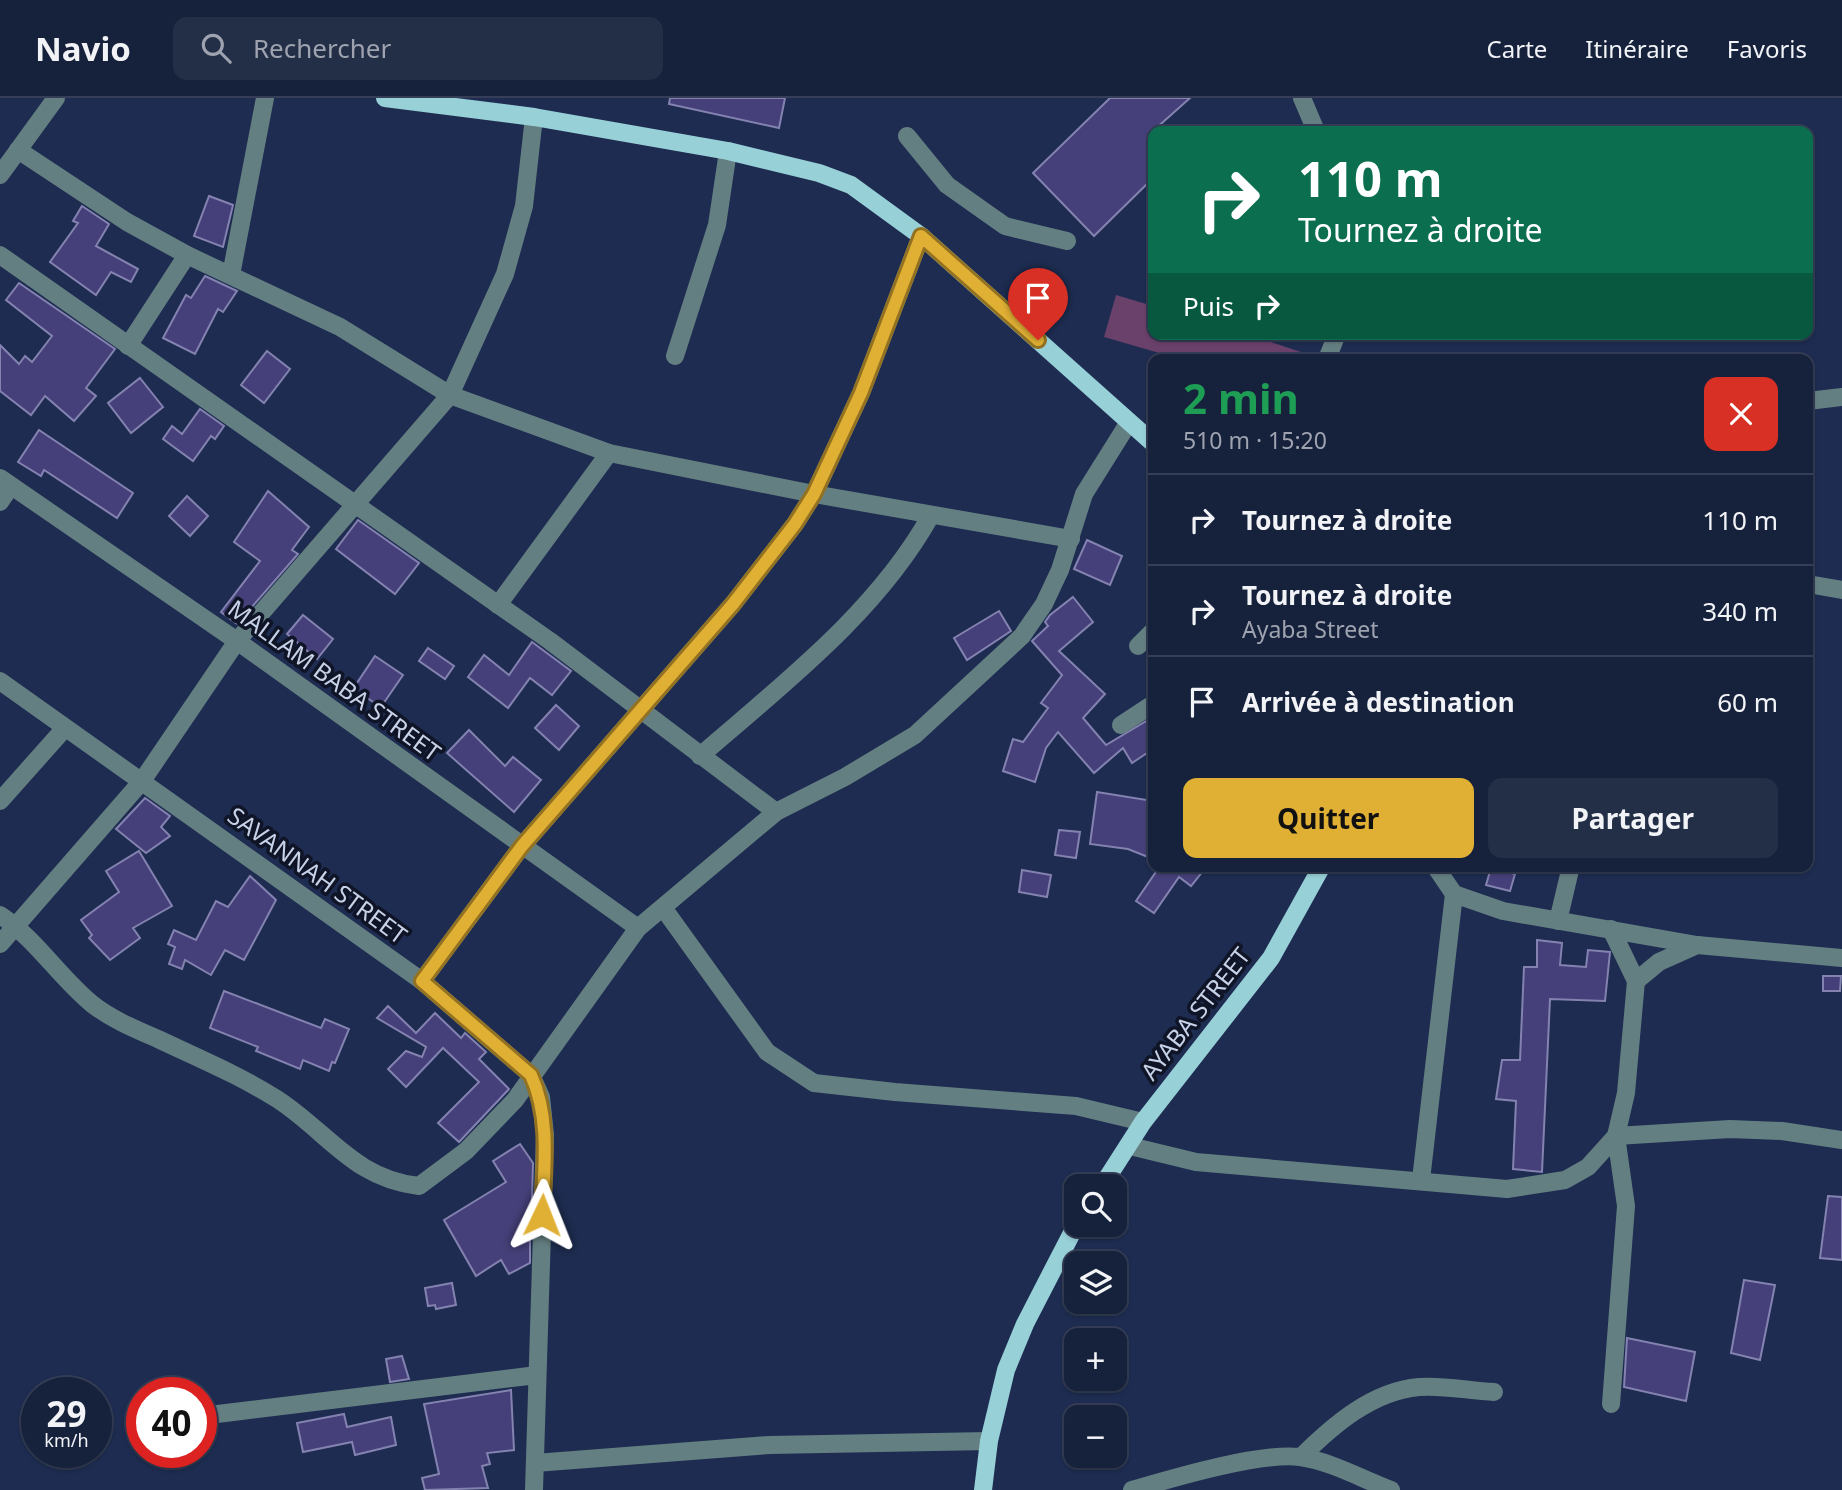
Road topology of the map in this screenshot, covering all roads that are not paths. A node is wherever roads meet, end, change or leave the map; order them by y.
1 (57, 98) edge
2 (265, 98) edge
3 (385, 98) edge
4 (1301, 98) edge
5 (430, 101) edge
6 (534, 117) junction
7 (1314, 126) edge
8 (907, 136) dead end
9 (18, 150) junction
10 (728, 151) junction
11 (0, 175) edge
12 (921, 236) junction
13 (1067, 241) dead end
14 (0, 255) edge
15 (187, 255) junction
16 (231, 275) junction
17 (128, 346) junction
18 (675, 356) dead end
19 (450, 395) junction
20 (1842, 397) edge
21 (1813, 400) edge
22 (1129, 422) junction
23 (1148, 439) edge
24 (609, 453) junction
25 (6, 482) edge
26 (814, 494) junction
27 (0, 502) edge
28 (353, 505) junction
29 (931, 515) junction
30 (1071, 539) junction
31 (1813, 585) edge
32 (1842, 590) edge
33 (498, 605) junction
34 (1148, 636) edge
35 (236, 640) junction
36 (1139, 646) dead end
37 (0, 681) edge
38 (1148, 707) edge
39 (640, 710) junction
40 (1121, 725) dead end
41 (65, 728) junction
42 (700, 756) junction
43 (142, 781) junction
44 (0, 801) edge
45 (776, 812) junction
46 (522, 846) junction
47 (1319, 872) edge
48 (1438, 872) edge
49 (1570, 872) edge
50 (1454, 894) junction
51 (664, 909) junction
52 (0, 915) edge
53 (1558, 920) junction
54 (16, 926) junction
55 (638, 928) junction
56 (1611, 929) junction
57 (0, 944) edge
58 (1697, 946) junction
59 (1842, 958) edge
60 (422, 981) junction
61 (1636, 981) junction
62 (531, 1075) junction
63 (1143, 1122) junction
64 (1616, 1136) junction
65 (1842, 1140) edge
66 (1129, 1146) junction
67 (1110, 1174) edge
68 (1421, 1180) junction
69 (1070, 1237) edge
70 (537, 1376) junction
71 (1494, 1392) dead end
72 (1611, 1404) dead end
73 (217, 1414) edge
74 (989, 1441) junction
75 (1301, 1457) junction
76 (535, 1463) junction
77 (534, 1490) edge
78 (982, 1490) edge
79 (1132, 1490) edge
80 (1391, 1490) edge

1 - 9 street
2 - 16 street
3 - 5 main road
4 - 7 street
5 - 6 main road
6 - 10 main road
6 - 19 street
8 - 13 street
9 - 11 street
9 - 15 street
10 - 12 main road
10 - 18 street
12 - 22 main road
12 - 26 street
14 - 17 street
15 - 16 street
15 - 17 street
16 - 19 street
17 - 28 street
19 - 24 street
19 - 28 street
20 - 21 street
22 - 23 main road
22 - 30 street
24 - 26 street
24 - 33 street
25 - 27 street
25 - 35 street, MALLAM BABA STREET
26 - 29 street
26 - 39 street
28 - 33 street
28 - 35 street
29 - 30 street
29 - 42 street
30 - 45 street
31 - 32 street
33 - 39 street
34 - 36 street
35 - 43 street
35 - 46 street, MALLAM BABA STREET
37 - 41 street, SAVANNAH STREET
38 - 40 street
39 - 42 street
39 - 46 street
41 - 43 street, SAVANNAH STREET
41 - 44 street
42 - 45 street
43 - 54 street
43 - 60 street, SAVANNAH STREET
45 - 51 street
46 - 55 street, MALLAM BABA STREET
46 - 60 street
47 - 63 main road, AYABA STREET
48 - 50 street
49 - 53 street
50 - 53 street
50 - 68 street
51 - 55 street
51 - 63 street
52 - 54 street
53 - 56 street
54 - 57 street
54 - 62 street
55 - 62 street
56 - 58 street
56 - 61 street
58 - 59 street
58 - 61 street
60 - 62 street, SAVANNAH STREET
61 - 64 street
62 - 70 street
63 - 66 main road, AYABA STREET
64 - 65 street
64 - 68 street
64 - 72 street
66 - 67 main road, AYABA STREET
66 - 68 street
69 - 74 main road
70 - 73 street
70 - 76 street
71 - 75 street
74 - 76 street
74 - 78 main road
75 - 79 street
75 - 80 street
76 - 77 street

